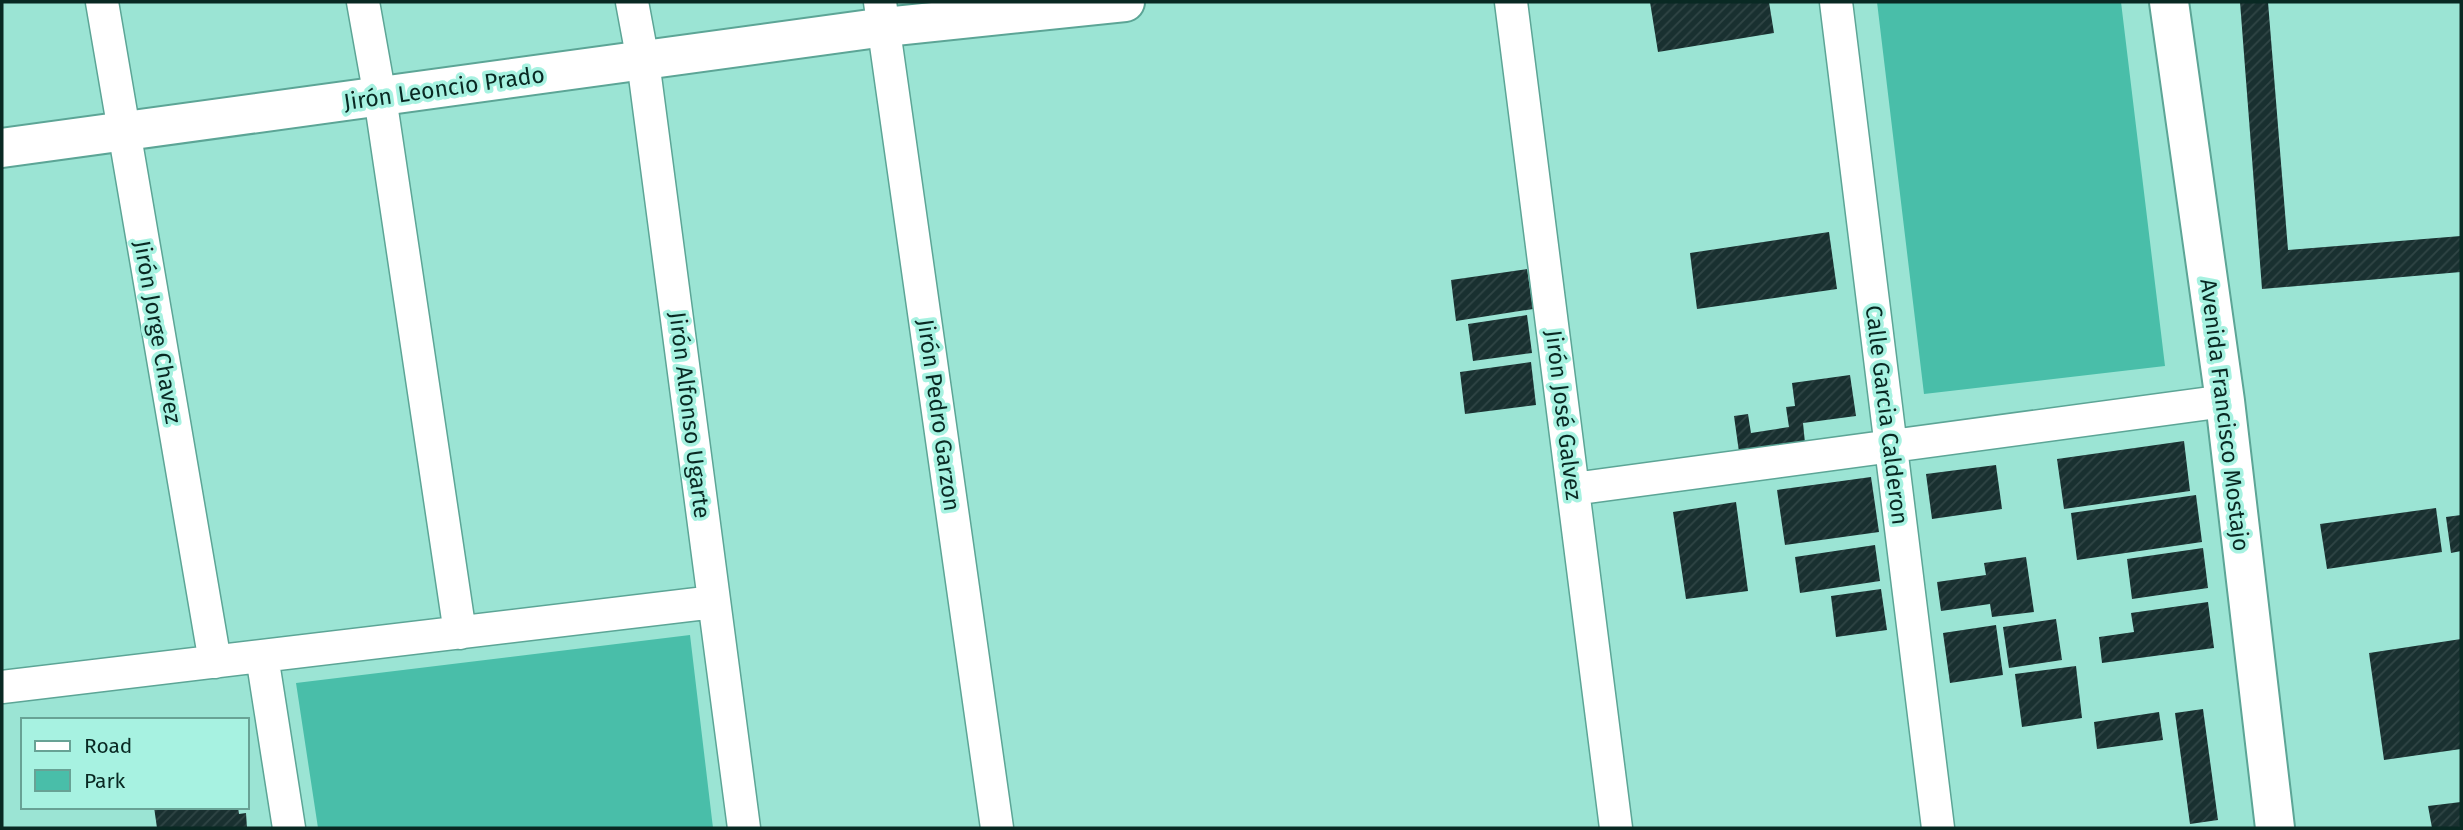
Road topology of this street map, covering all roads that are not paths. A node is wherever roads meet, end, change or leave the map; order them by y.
1 (102, 2) edge
2 (363, 2) edge
3 (632, 2) edge
4 (1125, 2) edge
5 (1511, 2) edge
6 (1836, 2) edge
7 (2169, 2) edge
8 (883, 14) edge
9 (643, 61) junction
10 (380, 97) junction
11 (124, 132) junction
12 (2, 148) edge
13 (2225, 401) junction
14 (1891, 446) junction
15 (1573, 489) junction
16 (714, 602) junction
17 (460, 633) junction
18 (262, 656) junction
19 (215, 662) junction
20 (2, 687) edge
21 (289, 828) edge
22 (744, 828) edge
23 (997, 828) edge
24 (1616, 828) edge
25 (1938, 828) edge
26 (2275, 828) edge

1 - 11 street, Jirón Jorge Chavez
2 - 10 street
3 - 9 street, Jirón Alfonso Ugarte
4 - 8 street, Jirón Leoncio Prado
5 - 15 street, Jirón José Galvez
6 - 14 street, Calle Garcia Calderon
7 - 13 street, Avenida Francisco Mostajo
8 - 9 street, Jirón Leoncio Prado
8 - 23 street, Jirón Pedro Garzon
9 - 10 street, Jirón Leoncio Prado
9 - 16 street, Jirón Alfonso Ugarte
10 - 11 street, Jirón Leoncio Prado
10 - 17 street
11 - 12 street, Jirón Leoncio Prado
11 - 19 street, Jirón Jorge Chavez
13 - 14 street
13 - 26 street, Avenida Francisco Mostajo
14 - 15 street
14 - 25 street, Calle Garcia Calderon
15 - 24 street, Jirón José Galvez
16 - 17 street
16 - 22 street, Jirón Alfonso Ugarte
17 - 18 street
18 - 19 street
18 - 21 street
19 - 20 street

